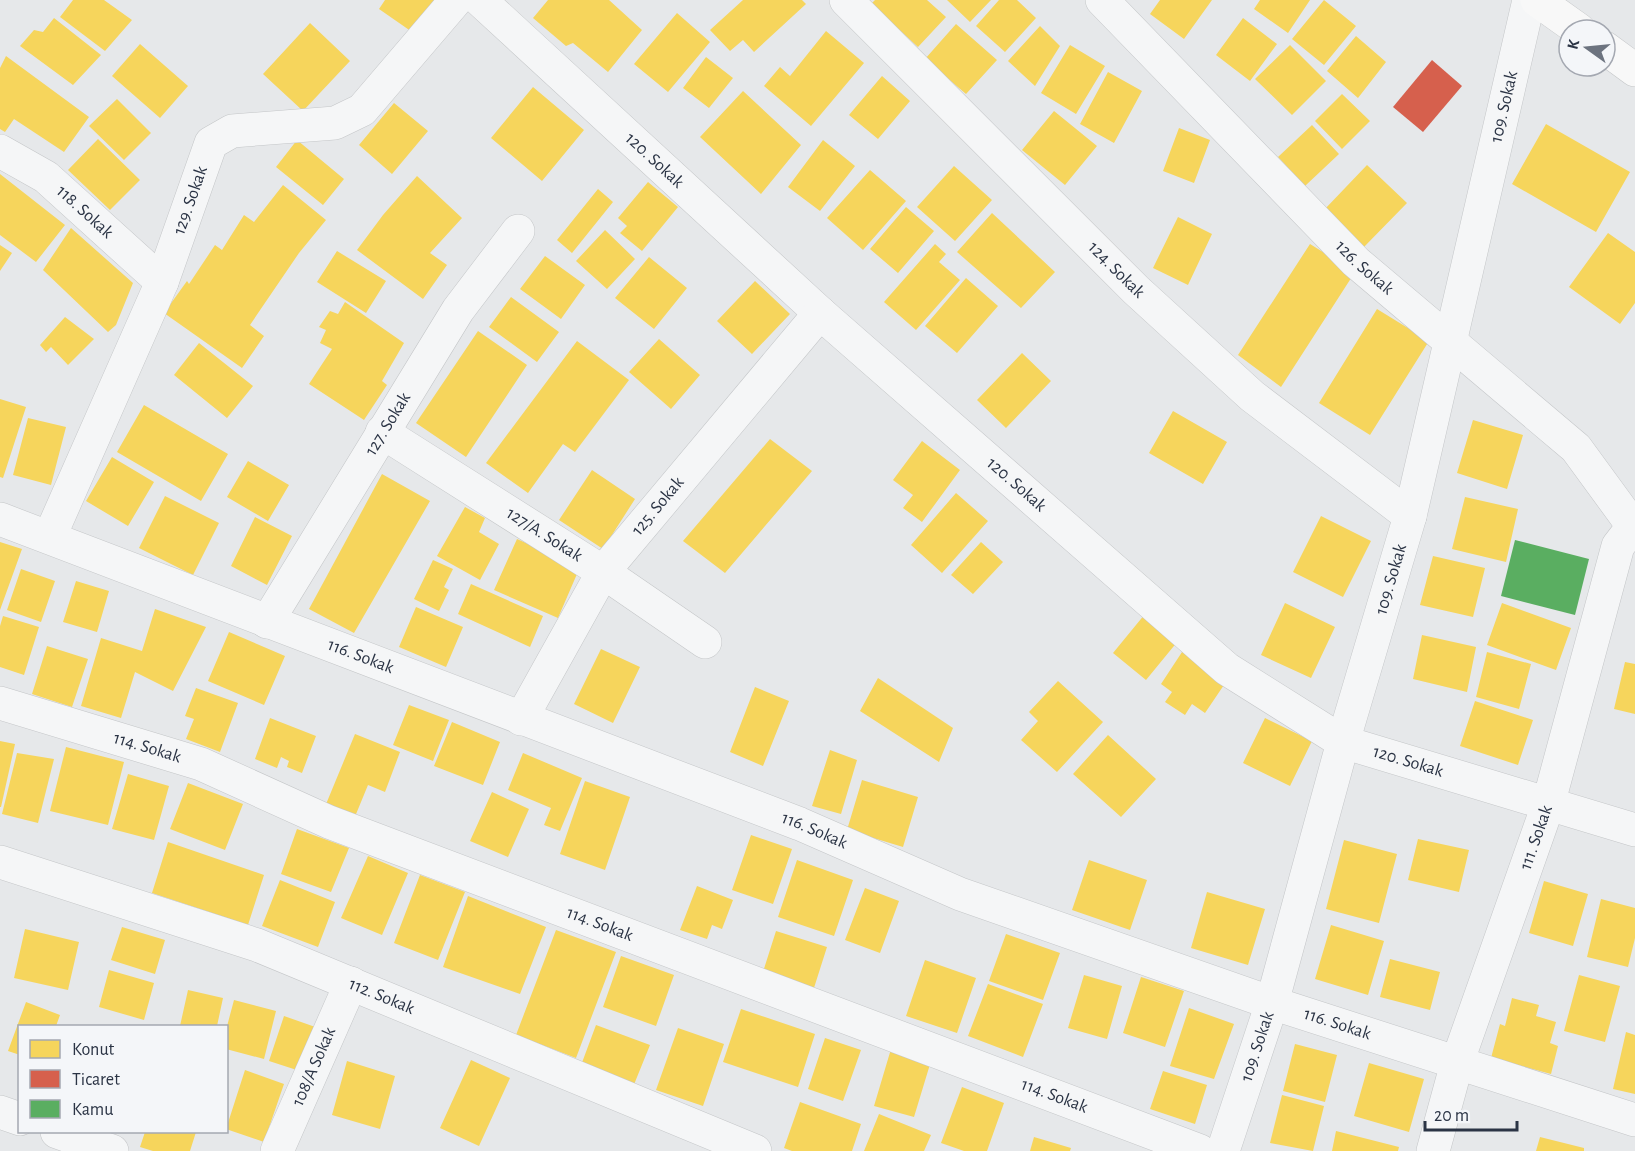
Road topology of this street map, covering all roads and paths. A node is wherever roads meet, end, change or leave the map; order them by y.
1 (456, 0) edge
2 (480, 0) edge
3 (846, 0) edge
4 (1102, 0) edge
5 (1528, 0) edge
6 (1537, 0) edge
7 (1562, 18) edge
8 (1617, 57) edge
9 (1635, 70) edge
10 (0, 151) edge
11 (518, 231) dead end
12 (162, 282) junction
13 (820, 313) junction
14 (1450, 341) junction
15 (382, 432) junction
16 (1410, 516) junction
17 (0, 519) edge
18 (1634, 525) edge
19 (50, 536) junction
20 (603, 572) junction
21 (267, 622) junction
22 (705, 642) dead end
23 (0, 702) edge
24 (521, 719) junction
25 (1342, 742) junction
26 (1548, 805) junction
27 (1635, 830) edge
28 (0, 862) edge
29 (351, 983) junction
30 (1272, 1003) junction
31 (1457, 1063) junction
32 (0, 1112) edge
33 (18, 1118) edge
34 (1635, 1120) edge
35 (62, 1133) edge
36 (104, 1150) edge
37 (277, 1151) edge
38 (755, 1151) edge
39 (1200, 1151) edge
40 (1223, 1151) edge
41 (1433, 1151) edge

1 - 12 street, 129. Sokak
2 - 13 street, 120. Sokak
3 - 16 street, 124. Sokak
4 - 14 street, 126. Sokak
5 - 14 street, 109. Sokak
6 - 7 main road
8 - 9 main road
10 - 12 street, 118. Sokak
11 - 15 street, 127. Sokak
12 - 19 street, 129. Sokak
13 - 20 street, 125. Sokak
13 - 25 street, 120. Sokak
14 - 16 street, 109. Sokak
14 - 18 street, 126. Sokak
15 - 20 street, 127/A. Sokak
15 - 21 street, 127. Sokak
16 - 25 street, 109. Sokak
17 - 19 street, 116. Sokak
18 - 26 street, 111. Sokak
19 - 21 street, 116. Sokak
20 - 22 street, 127/A. Sokak
20 - 24 street, 125. Sokak
21 - 24 street, 116. Sokak
23 - 39 street, 114. Sokak
24 - 30 street, 116. Sokak
25 - 26 street, 120. Sokak
25 - 30 street, 109. Sokak
26 - 27 street, 120. Sokak
26 - 31 street, 111. Sokak
28 - 29 street, 112. Sokak
29 - 37 street, 108/A Sokak
29 - 38 street, 112. Sokak
30 - 31 street, 116. Sokak
30 - 40 street, 109. Sokak
31 - 34 street, 116. Sokak
31 - 41 street, 111. Sokak
32 - 33 street
35 - 36 street

